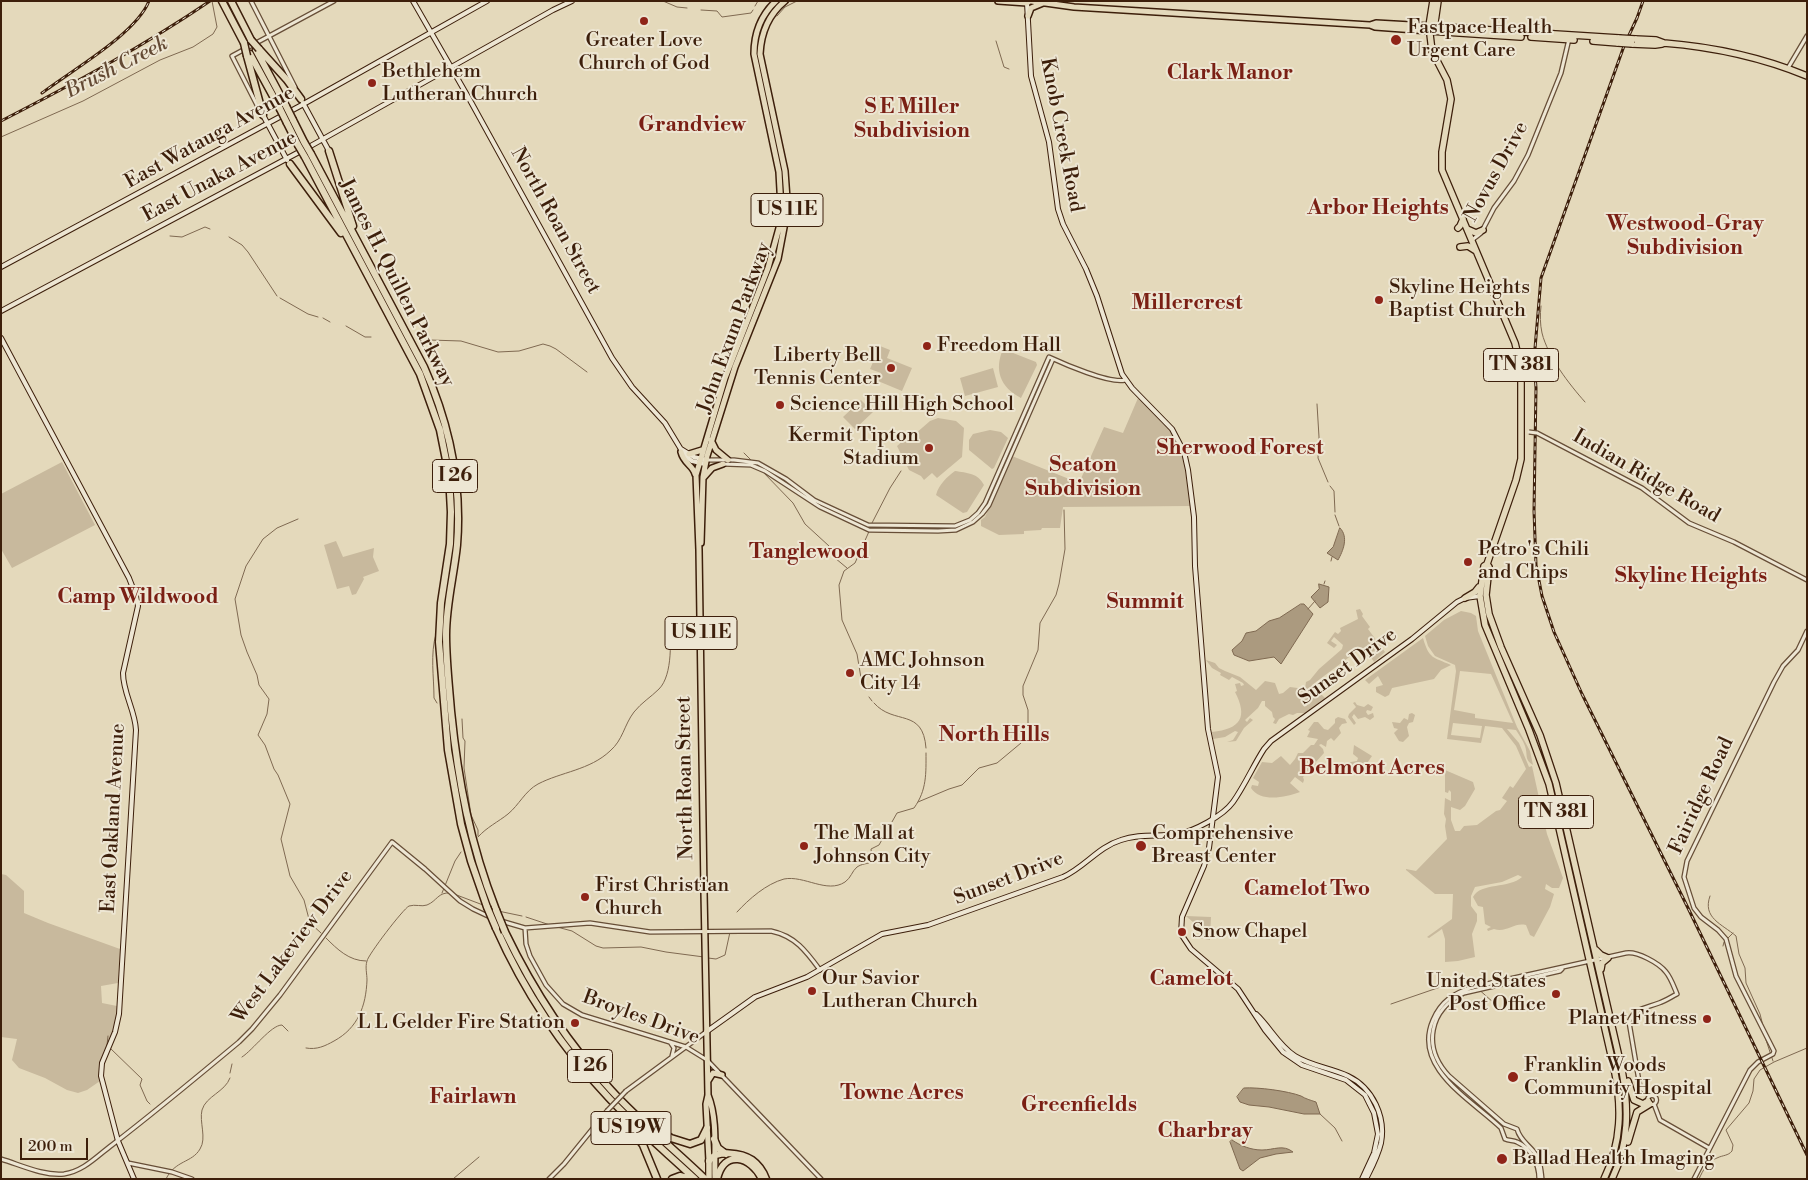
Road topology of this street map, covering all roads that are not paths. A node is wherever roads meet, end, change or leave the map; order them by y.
1 (222, 1) edge
2 (231, 1) edge
3 (251, 1) edge
4 (334, 1) edge
5 (413, 1) edge
6 (487, 1) edge
7 (572, 1) edge
8 (776, 1) edge
9 (785, 1) edge
10 (998, 1) edge
11 (1433, 1) edge
12 (1438, 1) edge
13 (1029, 2) edge
14 (1043, 3) junction
15 (1028, 16) junction
16 (1431, 30) junction
17 (432, 32) junction
18 (268, 36) junction
19 (1807, 36) edge
20 (1569, 38) junction
21 (253, 52) junction
22 (451, 67) junction
23 (1788, 68) junction
24 (1807, 76) edge
25 (302, 102) junction
26 (263, 115) junction
27 (268, 124) junction
28 (323, 140) junction
29 (329, 151) joint
30 (308, 156) junction
31 (288, 162) junction
32 (1463, 219) junction
33 (1458, 228) dead end
34 (1467, 229) junction
35 (1483, 230) junction
36 (1472, 240) junction
37 (358, 242) junction
38 (350, 244) junction
39 (1460, 246) dead end
40 (1476, 251) junction
41 (364, 261) junction
42 (1, 267) edge
43 (1, 311) edge
44 (1, 338) edge
45 (1053, 359) junction
46 (1125, 380) junction
47 (717, 414) junction
48 (1522, 431) junction
49 (711, 440) junction
50 (703, 449) junction
51 (681, 450) junction
52 (689, 454) junction
53 (702, 462) junction
54 (726, 462) junction
55 (696, 476) junction
56 (703, 480) junction
57 (702, 501) junction
58 (700, 550) junction
59 (1487, 564) junction
60 (1483, 573) junction
61 (1807, 580) edge
62 (1483, 596) junction
63 (1465, 598) junction
64 (1807, 631) edge
65 (1212, 818) junction
66 (525, 928) junction
67 (704, 931) junction
68 (1595, 948) junction
69 (1608, 958) junction
70 (1597, 960) junction
71 (1590, 962) junction
72 (1563, 968) junction
73 (820, 970) junction
74 (1600, 974) junction
75 (1253, 1011) junction
76 (1258, 1022) junction
77 (1268, 1027) junction
78 (706, 1032) junction
79 (1269, 1035) junction
80 (670, 1042) junction
81 (686, 1047) junction
82 (1284, 1050) junction
83 (1618, 1050) junction
84 (672, 1057) junction
85 (707, 1060) junction
86 (1331, 1072) junction
87 (722, 1075) junction
88 (708, 1081) junction
89 (1350, 1082) junction
90 (596, 1083) junction
91 (1359, 1084) junction
92 (611, 1091) junction
93 (1361, 1092) junction
94 (708, 1095) junction
95 (1650, 1101) junction
96 (1376, 1112) junction
97 (1510, 1127) junction
98 (707, 1128) junction
99 (1504, 1132) junction
100 (1518, 1135) junction
101 (714, 1139) junction
102 (118, 1141) junction
103 (1512, 1141) junction
104 (1709, 1148) junction
105 (727, 1154) junction
106 (714, 1155) junction
107 (1, 1159) edge
108 (709, 1161) junction
109 (128, 1163) junction
110 (1374, 1163) junction
111 (1367, 1167) junction
112 (1367, 1177) edge
113 (706, 1178) edge
114 (134, 1179) edge
115 (192, 1179) edge
116 (549, 1179) edge
117 (657, 1179) edge
118 (672, 1179) edge
119 (691, 1179) edge
120 (695, 1179) edge
121 (716, 1179) edge
122 (762, 1179) edge
123 (766, 1179) edge
124 (821, 1179) edge
125 (1362, 1179) edge
126 (1541, 1179) edge
127 (1604, 1179) edge
128 (1613, 1179) edge
129 (1694, 1179) edge

1 - 21 highway, bridge
2 - 21 highway, James H. Quillen Parkway / I 26, bridge
3 - 18 street
4 - 18 street
5 - 17 main road, North Roan Street
6 - 17 main road, East Watauga Avenue
7 - 22 main road, East Unaka Avenue
8 - 47 main road, John Exum Parkway / US 11E
9 - 47 main road, John Exum Parkway / US 11E
10 - 13 main road
11 - 16 highway
12 - 16 highway
13 - 14 main road
13 - 15 main road, Knob Creek Road
14 - 15 main road
14 - 16 main road
15 - 46 main road, Knob Creek Road
16 - 20 highway
16 - 32 highway, TN 381
17 - 22 main road, North Roan Street
17 - 25 main road, East Watauga Avenue
18 - 25 street
18 - 26 street
19 - 23 street
20 - 23 highway, bridge
20 - 35 street, Novus Drive
21 - 25 highway
21 - 26 highway
21 - 30 highway, James H. Quillen Parkway / I 26, bridge
22 - 28 main road, East Unaka Avenue
22 - 51 main road, North Roan Street
23 - 24 highway
25 - 27 main road, East Watauga Avenue
25 - 28 main road
26 - 27 main road
27 - 31 main road
27 - 42 main road, East Watauga Avenue
28 - 29 main road
28 - 31 main road, East Unaka Avenue
29 - 37 highway
30 - 37 highway, James H. Quillen Parkway / I 26
30 - 38 highway, James H. Quillen Parkway / I 26
31 - 38 highway
31 - 43 main road, East Unaka Avenue
32 - 33 highway
32 - 34 highway, TN 381
34 - 35 highway
34 - 36 highway, TN 381
35 - 36 street, Novus Drive
36 - 40 highway, TN 381
37 - 41 highway, James H. Quillen Parkway / I 26
38 - 41 highway, James H. Quillen Parkway / I 26
39 - 40 highway
40 - 48 highway, TN 381
41 - 90 highway, James H. Quillen Parkway / I 26, bridge
41 - 92 highway, James H. Quillen Parkway / I 26, bridge
44 - 102 main road, East Oakland Avenue
45 - 46 street
45 - 54 street
45 - 54 street
46 - 65 main road, Knob Creek Road
47 - 49 main road, John Exum Parkway / US 11E
47 - 50 main road, John Exum Parkway / US 11E
48 - 59 highway, TN 381
48 - 61 street, Indian Ridge Road, bridge
49 - 53 main road, John Exum Parkway / US 11E
49 - 54 main road
50 - 52 main road
50 - 53 main road, John Exum Parkway / US 11E
51 - 52 main road, North Roan Street
51 - 53 main road, North Roan Street
51 - 55 main road
52 - 53 main road, North Roan Street
53 - 54 street
53 - 55 main road, North Roan Street / US 11E
53 - 56 main road, North Roan Street / US 11E
53 - 57 main road
54 - 56 main road
55 - 58 main road, North Roan Street / US 11E
56 - 57 main road, North Roan Street / US 11E
57 - 58 main road, North Roan Street / US 11E
58 - 67 main road, North Roan Street / US 11E
59 - 60 highway, TN 381
59 - 62 highway, TN 381
60 - 62 highway, TN 381
60 - 63 highway
62 - 63 main road, Sunset Drive
62 - 68 highway, TN 381
62 - 71 highway, TN 381
63 - 65 main road, Sunset Drive
64 - 104 street, Fairidge Road
65 - 73 main road, Sunset Drive
65 - 75 main road, Knob Creek Road
66 - 67 street
66 - 80 street, Broyles Drive
66 - 102 street, West Lakeview Drive
67 - 73 street
67 - 78 main road, North Roan Street / US 11E
68 - 69 highway
68 - 70 highway, TN 381
69 - 70 street
69 - 74 highway
69 - 95 street
70 - 71 street
70 - 74 highway, TN 381
71 - 72 street
71 - 127 highway, TN 381
72 - 97 street
72 - 99 street
73 - 78 main road, Sunset Drive
74 - 83 highway, TN 381
75 - 76 main road, Knob Creek Road
75 - 77 main road, Knob Creek Road
76 - 77 main road
76 - 79 main road, Knob Creek Road
77 - 79 main road
77 - 82 main road, Knob Creek Road
78 - 81 street, Sunset Drive
78 - 85 main road, North Roan Street / US 11E
79 - 82 main road, Knob Creek Road
80 - 81 street, Broyles Drive
80 - 84 street
81 - 84 street, Sunset Drive
81 - 85 street, Broyles Drive
82 - 86 main road, Knob Creek Road
83 - 95 highway
83 - 128 highway, TN 381
84 - 116 street, Sunset Drive, bridge
85 - 87 street, Broyles Drive
85 - 88 main road, North Roan Street / US 11E
86 - 89 main road, Knob Creek Road
86 - 91 main road, Knob Creek Road
87 - 88 main road
87 - 124 street, Broyles Drive
88 - 94 main road, North Roan Street / US 11E
89 - 91 main road
89 - 93 main road, Knob Creek Road
90 - 117 highway, US 19W
90 - 120 highway, James H. Quillen Parkway / I 26
91 - 93 main road
91 - 96 main road, Knob Creek Road
92 - 98 highway
92 - 113 highway, James H. Quillen Parkway / I 26
93 - 96 main road, Knob Creek Road
94 - 98 main road, North Roan Street / US 11E
94 - 101 main road, North Roan Street / US 11E
95 - 104 street
95 - 128 highway
96 - 110 main road, Knob Creek Road
96 - 111 main road, Knob Creek Road
97 - 99 street
97 - 100 street
98 - 108 main road, North Roan Street / US 11E
99 - 103 street
100 - 103 street
100 - 126 street
101 - 105 highway
101 - 106 main road, North Roan Street / US 11E
102 - 107 street, West Lakeview Drive
102 - 109 main road, East Oakland Avenue
103 - 126 street
104 - 129 street, Fairidge Road
105 - 106 highway
105 - 123 highway
106 - 108 highway
106 - 121 main road, North Roan Street / US 11E
108 - 113 highway, North Roan Street / US 11E
109 - 114 main road, East Oakland Avenue
109 - 115 street
110 - 111 main road
110 - 112 main road, Knob Creek Road
111 - 112 main road
111 - 125 main road, Knob Creek Road
118 - 119 highway
121 - 122 highway

